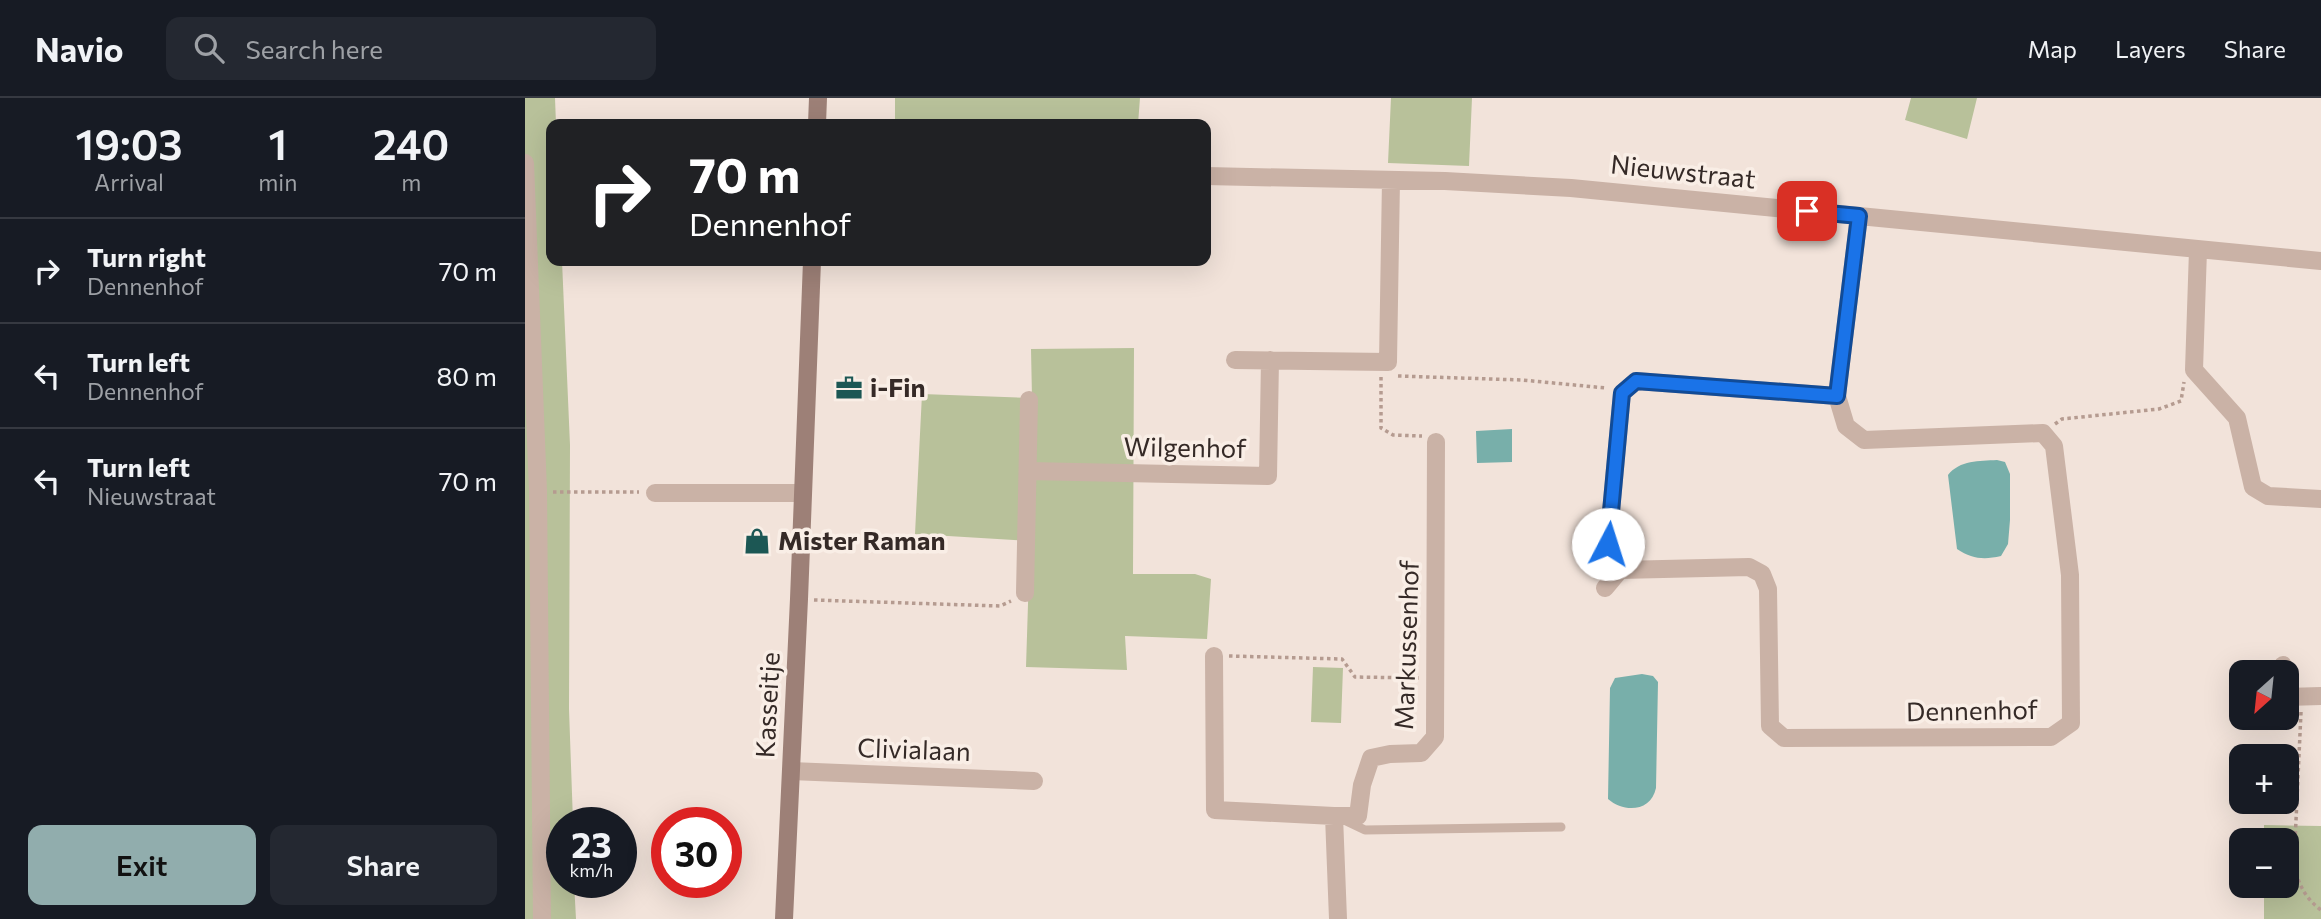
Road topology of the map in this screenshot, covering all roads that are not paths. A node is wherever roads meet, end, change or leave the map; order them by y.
1 (818, 98) edge
2 (817, 119) edge
3 (525, 163) edge
4 (1211, 177) edge
5 (1391, 180) junction
6 (525, 203) edge
7 (1859, 216) junction
8 (2198, 250) junction
9 (2321, 261) edge
10 (812, 266) edge
11 (1235, 360) dead end
12 (1270, 360) junction
13 (1837, 396) junction
14 (1029, 400) dead end
15 (1436, 442) road end
16 (1028, 471) junction
17 (655, 493) road end
18 (803, 493) junction
19 (2321, 499) edge
20 (1620, 570) junction
21 (1605, 588) dead end
22 (1025, 593) road end
23 (1215, 656) road end
24 (2321, 696) edge
25 (2299, 697) edge
26 (791, 771) junction
27 (1034, 781) dead end
28 (1334, 816) junction
29 (1560, 827) dead end
30 (542, 919) edge
31 (784, 919) edge
32 (1338, 919) edge

1 - 2 street
3 - 6 street
4 - 5 street, Nieuwstraat
5 - 7 street, Nieuwstraat
5 - 12 street
6 - 30 street
7 - 8 street, Nieuwstraat
7 - 13 street
8 - 9 street, Nieuwstraat
8 - 19 street
10 - 18 street, Kasseitje
11 - 12 street
12 - 16 street, Wilgenhof
13 - 20 street
13 - 20 street, Dennenhof
14 - 16 street
15 - 28 street, Markussenhof
16 - 22 street
17 - 18 street
18 - 26 street, Kasseitje
20 - 21 street
23 - 28 street
24 - 25 street
26 - 27 street, Clivialaan
26 - 31 street, Kasseitje
28 - 29 lane
28 - 32 street

